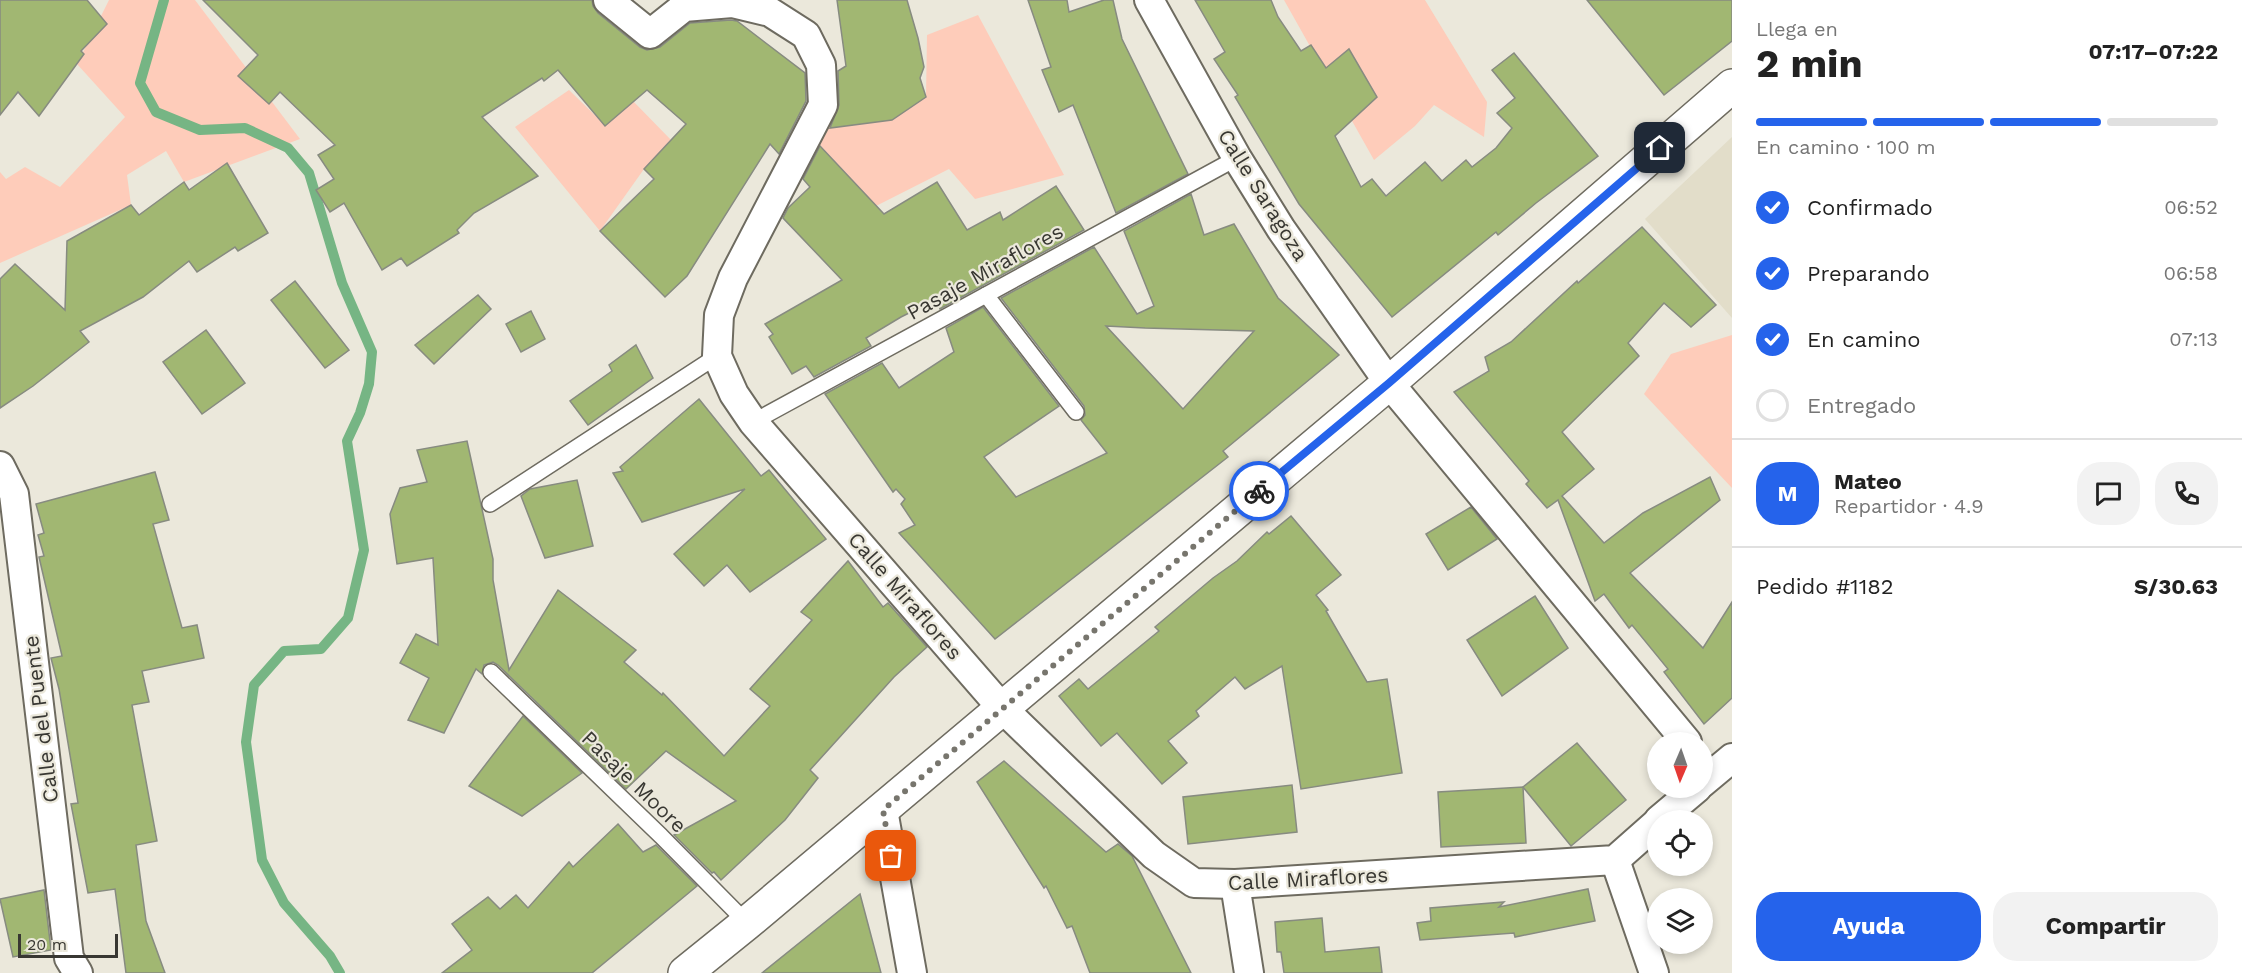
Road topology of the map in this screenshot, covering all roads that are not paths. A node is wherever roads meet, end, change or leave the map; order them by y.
1 (608, 0) edge
2 (1149, 0) edge
3 (775, 6) edge
4 (1732, 86) edge
5 (1237, 158) junction
6 (986, 295) junction
7 (717, 356) junction
8 (1389, 383) junction
9 (1076, 412) dead end
10 (753, 422) junction
11 (0, 466) edge
12 (490, 504) dead end
13 (490, 672) dead end
14 (1002, 708) junction
15 (1679, 732) edge
16 (1682, 798) edge
17 (883, 810) junction
18 (1670, 810) edge
19 (1647, 831) edge
20 (1615, 860) junction
21 (1235, 884) junction
22 (747, 923) junction
23 (78, 973) edge
24 (685, 973) edge
25 (912, 973) edge
26 (1249, 973) edge
27 (1654, 973) edge

1 - 3 street, Calle Miraflores
2 - 5 street, Calle Saragoza
3 - 7 street, Calle Miraflores
4 - 8 main road
5 - 6 lane, Pasaje Miraflores
5 - 8 street, Calle Saragoza
6 - 9 lane
6 - 10 lane, Pasaje Miraflores
7 - 10 street, Calle Miraflores
7 - 12 lane
8 - 14 main road
8 - 15 street, Calle Saragoza
10 - 14 street, Calle Miraflores
11 - 23 street, Calle del Puente
13 - 22 lane, Pasaje Moore
14 - 17 main road
14 - 21 street, Calle Miraflores
16 - 18 street
17 - 22 main road
17 - 25 street
19 - 20 street
20 - 21 street, Calle Miraflores
20 - 27 street
21 - 26 street
22 - 24 main road

